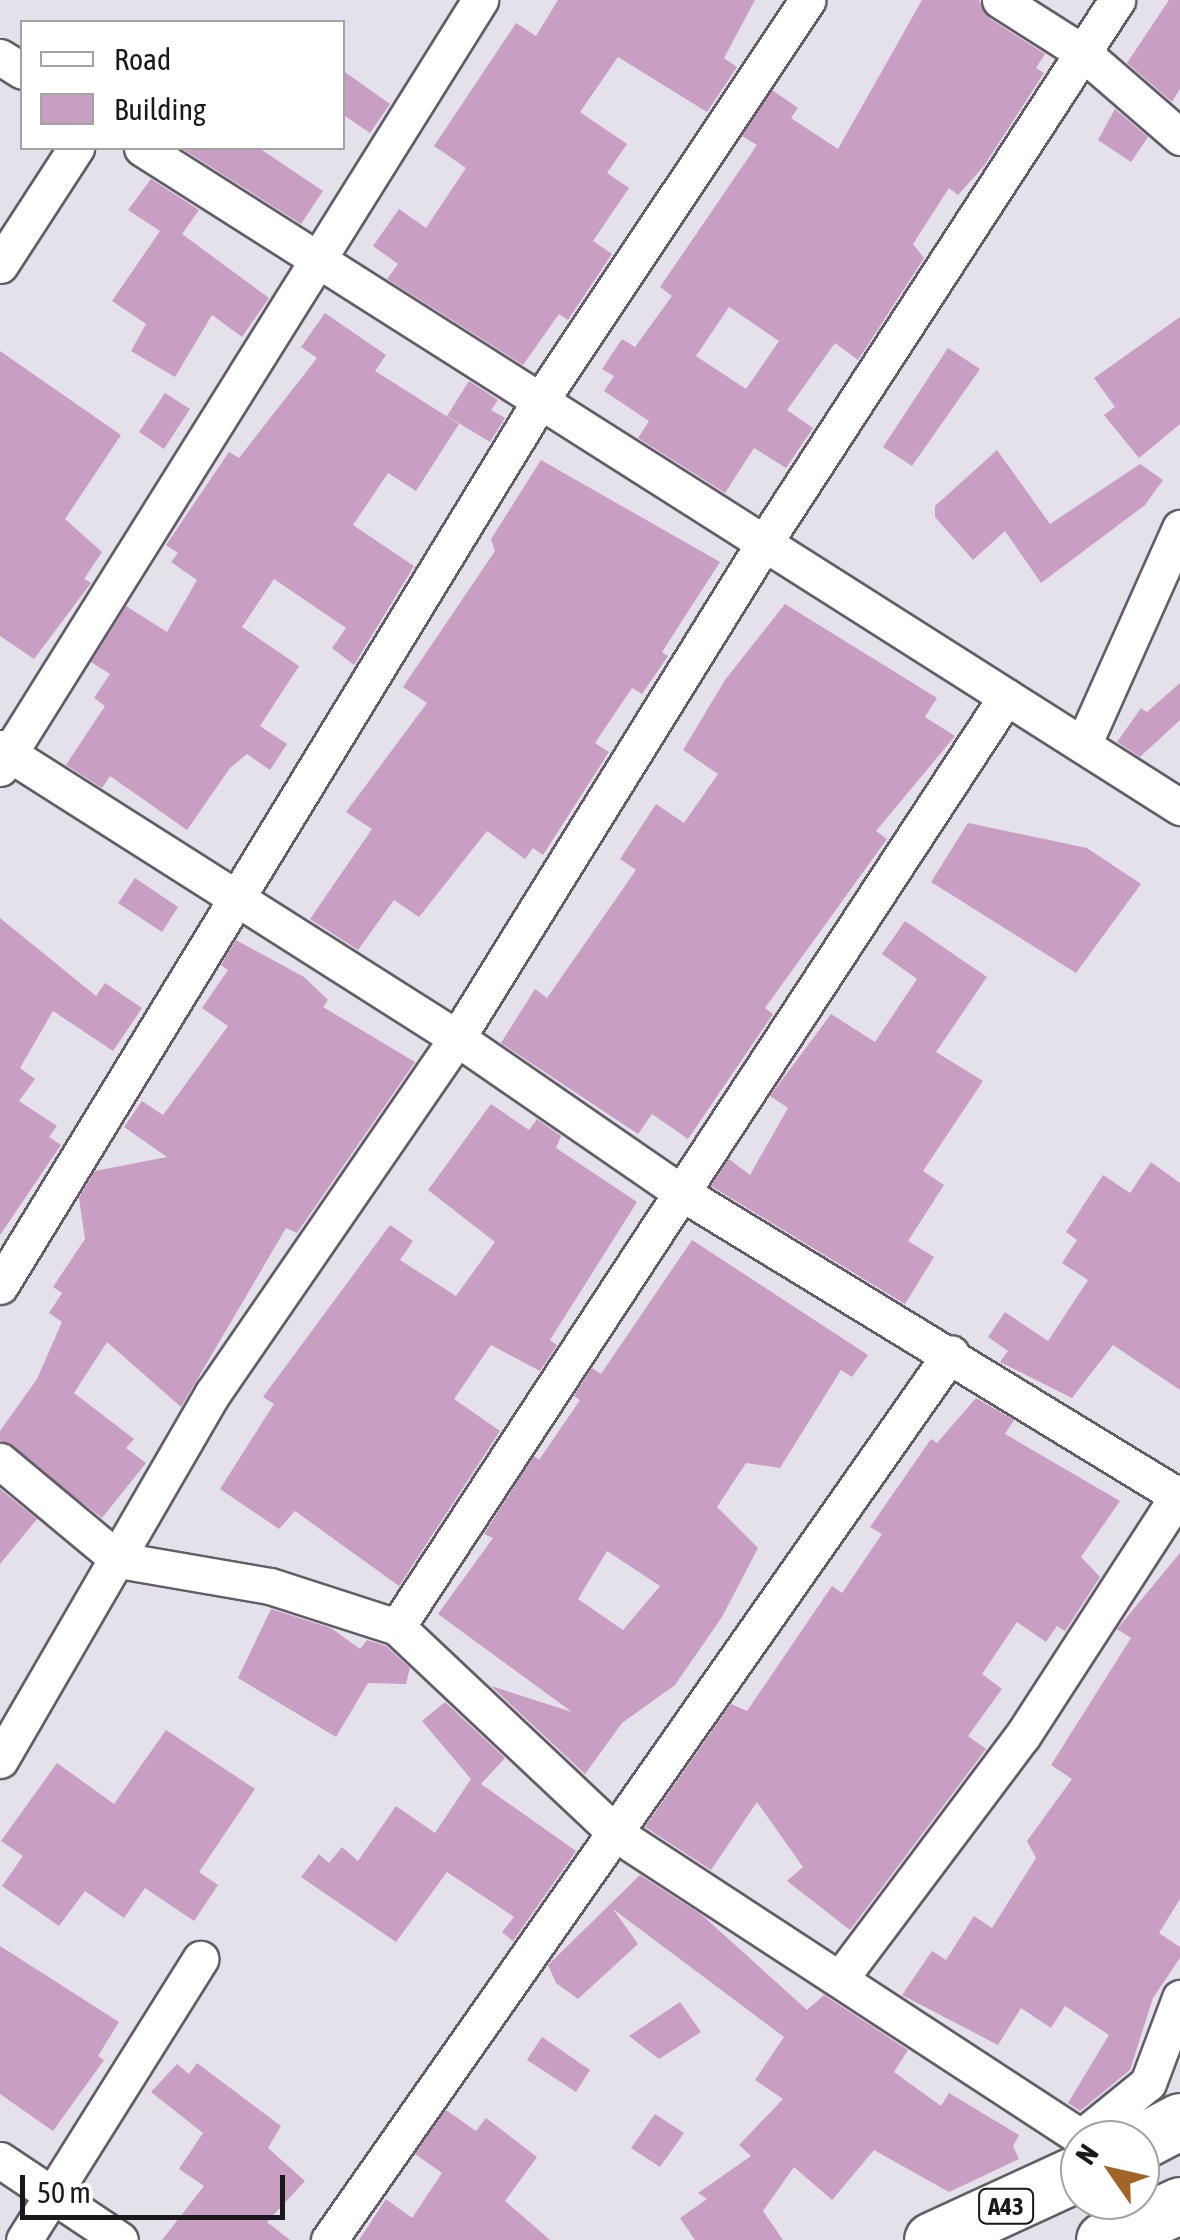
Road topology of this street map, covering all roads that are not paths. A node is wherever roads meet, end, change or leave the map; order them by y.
1 (480, 0) edge
2 (807, 0) edge
3 (1000, 0) edge
4 (1118, 0) edge
5 (1082, 52) junction
6 (1180, 137) edge
7 (75, 150) edge
8 (145, 150) edge
9 (315, 257) junction
10 (0, 266) edge
11 (540, 400) junction
12 (1180, 528) edge
13 (764, 543) junction
14 (1006, 697) junction
15 (1084, 745) junction
16 (3, 757) edge
17 (1180, 807) edge
18 (233, 897) junction
19 (457, 1038) junction
20 (682, 1193) junction
21 (0, 1286) edge
22 (952, 1353) junction
23 (0, 1461) edge
24 (1179, 1495) edge
25 (119, 1560) junction
26 (396, 1627) junction
27 (0, 1760) edge
28 (618, 1835) junction
29 (200, 1959) dead end
30 (842, 1976) junction
31 (1180, 1998) edge
32 (1112, 2120) edge
33 (1060, 2132) edge
34 (0, 2160) edge
35 (1060, 2163) edge
36 (54, 2193) junction
37 (1180, 2204) edge
38 (24, 2240) edge
39 (120, 2240) edge
40 (330, 2240) edge
41 (932, 2240) edge
42 (1104, 2240) edge

1 - 9 street
2 - 11 street
3 - 5 street
4 - 5 street
5 - 6 street
5 - 13 street
7 - 10 street
8 - 9 street
9 - 11 street
9 - 16 street
11 - 13 street
11 - 18 street
12 - 15 street
13 - 14 street
13 - 19 street
14 - 15 street
14 - 20 street
15 - 17 street
16 - 18 street
18 - 19 street
18 - 21 street
19 - 20 street
19 - 25 street
20 - 22 street
20 - 26 street
22 - 24 street
22 - 28 street
23 - 25 street
24 - 30 street
25 - 26 street
25 - 27 street
26 - 28 street
28 - 30 street
28 - 40 street
29 - 36 street
30 - 33 street
31 - 32 street
34 - 36 street
35 - 41 highway, A43
36 - 38 street
36 - 39 street
37 - 42 highway

